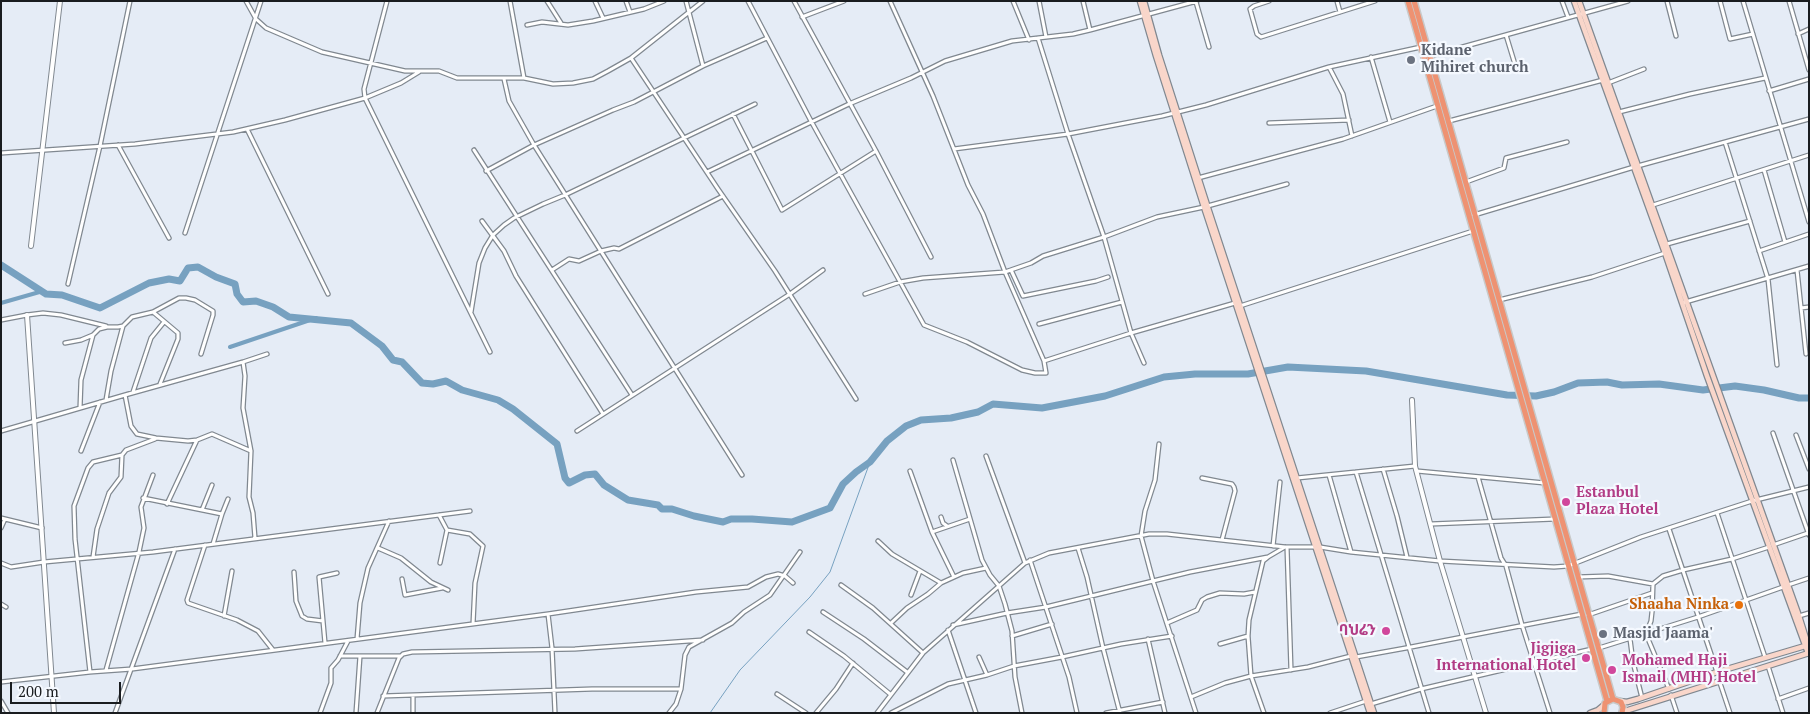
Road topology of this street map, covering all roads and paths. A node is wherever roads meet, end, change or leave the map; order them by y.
1 (60, 1) edge
2 (130, 1) edge
3 (246, 1) edge
4 (261, 1) edge
5 (387, 1) edge
6 (510, 1) edge
7 (547, 1) edge
8 (595, 1) edge
9 (626, 1) edge
10 (664, 1) edge
11 (686, 1) edge
12 (703, 1) edge
13 (748, 1) edge
14 (794, 1) edge
15 (844, 1) edge
16 (890, 1) edge
17 (1013, 1) edge
18 (1038, 1) edge
19 (1083, 1) edge
20 (1142, 1) edge
21 (1197, 1) edge
22 (1269, 1) edge
23 (1337, 1) edge
24 (1375, 1) edge
25 (1408, 1) edge
26 (1414, 1) edge
27 (1562, 1) edge
28 (1574, 1) edge
29 (1579, 1) edge
30 (1628, 1) edge
31 (1667, 1) edge
32 (1720, 1) edge
33 (1743, 1) edge
34 (1789, 1) edge
35 (630, 12) junction
36 (689, 12) junction
37 (1340, 12) junction
38 (1581, 14) junction
39 (1146, 16) junction
40 (802, 17) junction
41 (1568, 17) junction
42 (603, 18) junction
43 (256, 19) junction
44 (562, 24) junction
45 (527, 25) dead end
46 (1809, 29) edge
47 (1090, 30) junction
48 (1753, 34) junction
49 (1798, 34) junction
50 (1506, 35) junction
51 (1676, 36) dead end
52 (1046, 37) junction
53 (767, 38) junction
54 (1038, 38) junction
55 (1029, 40) junction
56 (1209, 47) dead end
57 (1421, 47) junction
58 (1429, 56) junction
59 (1371, 57) junction
60 (631, 58) junction
61 (371, 63) junction
62 (703, 66) junction
63 (1329, 67) junction
64 (1644, 69) dead end
65 (1809, 70) edge
66 (420, 71) junction
67 (922, 71) junction
68 (1517, 72) dead end
69 (504, 78) junction
70 (524, 78) junction
71 (1765, 78) junction
72 (1603, 80) junction
73 (1809, 80) edge
74 (1608, 82) junction
75 (653, 91) junction
76 (1769, 91) junction
77 (365, 98) junction
78 (755, 104) dead end
79 (849, 104) junction
80 (1438, 106) junction
81 (1619, 112) junction
82 (1176, 113) junction
83 (733, 114) junction
84 (1809, 119) edge
85 (1349, 120) junction
86 (811, 121) junction
87 (1448, 121) junction
88 (1390, 122) junction
89 (1269, 123) dead end
90 (1780, 128) junction
91 (247, 129) junction
92 (218, 134) junction
93 (1068, 134) junction
94 (1352, 136) junction
95 (683, 137) junction
96 (1567, 142) dead end
97 (1725, 142) junction
98 (118, 145) junction
99 (100, 146) junction
100 (534, 146) junction
101 (954, 148) junction
102 (42, 150) junction
103 (474, 150) dead end
104 (751, 150) junction
105 (876, 151) junction
106 (1, 153) edge
107 (1809, 155) edge
108 (1790, 161) junction
109 (1636, 166) junction
110 (1764, 170) junction
111 (486, 171) junction
112 (706, 172) junction
113 (840, 172) junction
114 (1198, 178) junction
115 (1737, 178) junction
116 (1465, 182) junction
117 (1287, 184) dead end
118 (565, 195) junction
119 (723, 196) junction
120 (1205, 206) junction
121 (1653, 206) junction
122 (1472, 216) junction
123 (517, 217) junction
124 (482, 221) dead end
125 (1750, 221) junction
126 (1809, 222) edge
127 (1473, 231) junction
128 (185, 233) dead end
129 (1809, 234) edge
130 (492, 235) junction
131 (1104, 237) junction
132 (169, 238) dead end
133 (1785, 242) junction
134 (1667, 244) junction
135 (31, 246) dead end
136 (601, 251) junction
137 (1759, 251) junction
138 (1665, 253) junction
139 (931, 257) dead end
140 (1809, 266) edge
141 (552, 270) junction
142 (823, 270) dead end
143 (1011, 270) junction
144 (1796, 270) junction
145 (1005, 272) junction
146 (1108, 277) dead end
147 (1768, 279) junction
148 (900, 282) junction
149 (68, 284) dead end
150 (328, 294) dead end
151 (790, 294) junction
152 (865, 294) dead end
153 (1498, 300) junction
154 (1122, 302) junction
155 (1684, 302) junction
156 (1237, 305) junction
157 (1809, 307) edge
158 (1801, 308) junction
159 (153, 312) junction
160 (470, 312) junction
161 (27, 314) junction
162 (1, 320) edge
163 (164, 322) junction
164 (1039, 324) dead end
165 (107, 326) junction
166 (123, 326) junction
167 (1131, 333) junction
168 (93, 336) junction
169 (65, 343) dead end
170 (490, 352) dead end
171 (201, 354) dead end
172 (267, 354) dead end
173 (1806, 354) dead end
174 (1044, 361) junction
175 (243, 362) junction
176 (1144, 363) dead end
177 (1777, 365) dead end
178 (674, 368) junction
179 (160, 385) junction
180 (1520, 386) junction
181 (133, 392) junction
182 (124, 394) junction
183 (632, 395) junction
184 (1268, 397) junction
185 (856, 398) dead end
186 (106, 400) junction
187 (1412, 400) dead end
188 (100, 402) junction
189 (80, 408) junction
190 (602, 414) junction
191 (1528, 414) junction
192 (34, 422) junction
193 (1, 431) edge
194 (577, 431) dead end
195 (1773, 433) dead end
196 (1796, 435) dead end
197 (156, 438) junction
198 (198, 440) junction
199 (1159, 444) dead end
200 (81, 451) dead end
201 (251, 451) junction
202 (122, 454) junction
203 (986, 456) dead end
204 (953, 460) dead end
205 (1415, 466) junction
206 (1809, 469) edge
207 (910, 470) dead end
208 (1383, 470) junction
209 (1416, 471) junction
210 (1356, 472) junction
211 (742, 474) dead end
212 (153, 475) dead end
213 (1328, 475) junction
214 (1478, 477) junction
215 (1202, 478) dead end
216 (1297, 478) junction
217 (1280, 482) dead end
218 (1545, 483) junction
219 (212, 485) dead end
220 (1809, 487) edge
221 (1793, 491) junction
222 (143, 498) junction
223 (228, 499) dead end
224 (1754, 500) junction
225 (168, 504) junction
226 (202, 510) junction
227 (470, 511) dead end
228 (1717, 513) junction
229 (222, 514) junction
230 (439, 514) junction
231 (941, 517) dead end
232 (3, 518) edge
233 (970, 519) junction
234 (1555, 519) junction
235 (390, 521) junction
236 (1490, 521) junction
237 (1431, 524) junction
238 (947, 526) junction
239 (1, 528) edge
240 (42, 528) junction
241 (1669, 528) junction
242 (447, 530) junction
243 (932, 532) junction
244 (1808, 534) edge
245 (1141, 536) junction
246 (256, 538) junction
247 (1222, 540) junction
248 (878, 541) dead end
249 (213, 544) junction
250 (205, 545) junction
251 (1273, 546) junction
252 (1771, 546) junction
253 (1286, 547) junction
254 (1318, 547) junction
255 (378, 548) junction
256 (1078, 548) junction
257 (175, 549) junction
258 (139, 552) junction
259 (800, 552) dead end
260 (1351, 552) junction
261 (1381, 555) junction
262 (93, 557) junction
263 (1268, 557) junction
264 (1406, 557) junction
265 (78, 559) junction
266 (1030, 560) junction
267 (1440, 560) junction
268 (1732, 560) junction
269 (1, 562) edge
270 (44, 562) junction
271 (440, 563) dead end
272 (1024, 564) junction
273 (1571, 565) junction
274 (1506, 566) junction
275 (986, 568) junction
276 (1683, 570) junction
277 (232, 571) dead end
278 (920, 571) junction
279 (294, 572) dead end
280 (337, 573) dead end
281 (783, 576) junction
282 (954, 577) junction
283 (1577, 577) junction
284 (1809, 578) edge
285 (402, 579) dead end
286 (1154, 580) junction
287 (793, 583) dead end
288 (941, 583) junction
289 (1653, 584) junction
290 (841, 585) dead end
291 (1000, 586) junction
292 (1785, 586) junction
293 (443, 587) junction
294 (448, 590) dead end
295 (1255, 592) junction
296 (1652, 593) junction
297 (910, 595) dead end
298 (1092, 596) junction
299 (1746, 601) junction
300 (1, 604) edge
301 (6, 607) dead end
302 (1046, 607) junction
303 (823, 612) dead end
304 (1007, 613) junction
305 (1809, 613) edge
306 (548, 614) junction
307 (1585, 614) junction
308 (224, 616) junction
309 (1799, 616) junction
310 (1698, 617) junction
311 (323, 621) junction
312 (891, 623) junction
313 (1167, 623) junction
314 (473, 624) junction
315 (1052, 624) junction
316 (1522, 625) junction
317 (952, 626) junction
318 (948, 630) junction
319 (809, 632) dead end
320 (1646, 634) junction
321 (1012, 636) junction
322 (1172, 636) junction
323 (1248, 636) junction
324 (1463, 637) junction
325 (357, 639) junction
326 (1148, 639) junction
327 (1630, 639) junction
328 (348, 640) junction
329 (703, 640) junction
330 (325, 643) junction
331 (1220, 644) dead end
332 (1807, 645) edge
333 (552, 648) junction
334 (1103, 648) junction
335 (1408, 648) junction
336 (1595, 648) junction
337 (273, 650) junction
338 (923, 653) junction
339 (1808, 654) edge
340 (340, 656) junction
341 (360, 656) junction
342 (401, 656) junction
343 (979, 657) dead end
344 (1062, 657) junction
345 (1354, 657) junction
346 (1765, 657) junction
347 (1534, 662) junction
348 (853, 663) junction
349 (1014, 666) junction
350 (1768, 666) junction
351 (132, 669) junction
352 (106, 670) junction
353 (1291, 670) junction
354 (90, 672) junction
355 (907, 672) junction
356 (1716, 672) junction
357 (987, 675) junction
358 (1251, 676) junction
359 (52, 677) junction
360 (1475, 677) junction
361 (1719, 680) junction
362 (965, 681) junction
363 (1, 682) edge
364 (1421, 688) junction
365 (1809, 688) edge
366 (681, 689) junction
367 (1669, 689) junction
368 (554, 690) junction
369 (777, 694) dead end
370 (890, 694) junction
371 (413, 695) junction
372 (1671, 695) junction
373 (383, 696) junction
374 (1191, 697) junction
375 (1642, 698) junction
376 (1778, 699) junction
377 (1616, 700) junction
378 (1, 701) edge
379 (1163, 702) junction
380 (1368, 702) junction
381 (1605, 703) junction
382 (1119, 711) edge
383 (1622, 712) edge
384 (8, 713) edge
385 (54, 713) edge
386 (115, 713) edge
387 (320, 713) edge
388 (356, 713) edge
389 (377, 713) edge
390 (413, 713) edge
391 (555, 713) edge
392 (669, 713) edge
393 (806, 713) edge
394 (816, 713) edge
395 (877, 713) edge
396 (891, 713) edge
397 (976, 713) edge
398 (1022, 713) edge
399 (1077, 713) edge
400 (1106, 713) edge
401 (1165, 713) edge
402 (1196, 713) edge
403 (1264, 713) edge
404 (1330, 713) edge
405 (1372, 713) edge
406 (1429, 713) edge
407 (1486, 713) edge
408 (1550, 713) edge
409 (1590, 713) edge
410 (1604, 713) edge
411 (1677, 713) edge
412 (1730, 713) edge
413 (1783, 713) edge

1 - 102 street
2 - 99 street
3 - 43 street
4 - 43 street
5 - 61 street
6 - 70 street
7 - 44 street
8 - 42 street
9 - 35 street
10 - 35 street
11 - 36 street
12 - 36 street
13 - 53 street
14 - 40 street
15 - 40 street
16 - 67 street
17 - 55 street
18 - 52 street
19 - 47 street
20 - 39 main road
21 - 39 street
21 - 56 street
22 - 37 street
23 - 37 street
24 - 37 street
25 - 57 highway
26 - 58 highway
27 - 41 street
28 - 38 main road
29 - 38 main road
30 - 38 street
31 - 51 street
32 - 48 street
33 - 48 street
34 - 49 street
35 - 42 street
36 - 60 street
36 - 62 street
38 - 41 street
38 - 72 main road
38 - 74 main road
39 - 47 street
39 - 82 main road
40 - 79 street
41 - 50 street
42 - 44 street
43 - 61 street
43 - 92 street
44 - 45 street
46 - 49 street
47 - 52 street
48 - 71 street
49 - 65 street
50 - 58 street
50 - 68 street
52 - 54 street
53 - 62 street
53 - 86 street
54 - 55 street
54 - 93 street
55 - 67 street
57 - 59 street
57 - 80 highway
58 - 87 highway
59 - 63 street
59 - 88 street
60 - 70 street
60 - 75 street
61 - 66 street
61 - 77 street
62 - 75 street
63 - 82 street
63 - 85 street
64 - 74 street
66 - 69 street
66 - 77 street
67 - 79 street
67 - 101 street
69 - 70 street
69 - 100 street
71 - 76 street
71 - 81 street
72 - 87 street
72 - 109 main road
73 - 76 street
74 - 81 main road
75 - 95 street
75 - 100 street
76 - 90 street
77 - 91 street
77 - 160 street
78 - 83 street
79 - 86 street
79 - 105 street
80 - 88 street
80 - 122 highway
81 - 109 main road
82 - 93 street
82 - 114 main road
82 - 120 main road
83 - 95 street
83 - 104 street
84 - 90 street
85 - 89 street
85 - 94 street
86 - 104 street
86 - 113 street
87 - 116 highway
88 - 94 street
90 - 97 street
90 - 108 street
91 - 92 street
91 - 150 street
92 - 98 street
92 - 128 street
93 - 101 street
93 - 131 street
94 - 114 street
95 - 112 street
95 - 118 street
96 - 116 street
97 - 109 street
97 - 115 street
98 - 99 street
98 - 132 street
99 - 102 street
99 - 149 street
100 - 111 street
100 - 118 street
101 - 145 street
102 - 106 street
102 - 135 street
103 - 111 street
104 - 112 street
104 - 113 street
105 - 113 street
105 - 139 street
107 - 108 street
108 - 110 street
108 - 126 street
109 - 121 main road
109 - 122 street
109 - 138 main road
110 - 115 street
110 - 133 street
111 - 123 street
112 - 119 street
113 - 148 street
114 - 120 main road
115 - 121 street
115 - 125 street
116 - 122 highway
117 - 120 street
118 - 123 street
118 - 136 street
119 - 136 street
119 - 151 street
120 - 131 street
120 - 156 main road
121 - 134 main road
122 - 127 highway
122 - 153 highway
123 - 130 street
123 - 141 street
124 - 130 street
125 - 134 street
125 - 137 street
127 - 156 street
127 - 180 highway
129 - 133 street
130 - 160 street
130 - 190 street
131 - 143 street
131 - 154 street
133 - 137 street
134 - 155 main road
136 - 141 street
136 - 178 street
137 - 147 street
138 - 153 street
138 - 155 main road
140 - 144 street
141 - 183 street
142 - 151 street
143 - 145 street
143 - 146 street
144 - 147 street
144 - 158 street
145 - 148 street
145 - 174 street
147 - 155 street
147 - 177 street
148 - 152 street
148 - 174 street
151 - 178 street
151 - 185 street
153 - 180 highway
154 - 164 street
154 - 167 street
155 - 224 main road
156 - 167 street
156 - 184 main road
157 - 158 street
158 - 173 street
159 - 163 street
159 - 166 street
159 - 171 street
160 - 170 street
161 - 162 street
161 - 165 street
161 - 192 street
163 - 179 street
163 - 181 street
165 - 166 street
165 - 168 street
166 - 186 street
167 - 174 street
167 - 176 street
168 - 169 street
168 - 189 street
172 - 175 street
175 - 179 street
175 - 201 street
178 - 183 street
178 - 211 street
179 - 181 street
180 - 191 highway
181 - 182 street
182 - 186 street
182 - 197 street
183 - 190 street
184 - 216 main road
184 - 254 main road
186 - 188 street
187 - 205 street
188 - 189 street
188 - 200 street
189 - 192 street
190 - 194 street
191 - 218 highway
191 - 273 highway
192 - 193 street
192 - 240 street
195 - 221 street
196 - 206 street
197 - 198 street
197 - 202 street
198 - 201 street
198 - 225 street
199 - 245 street
201 - 246 street
202 - 262 street
202 - 265 street
203 - 272 street
204 - 233 street
205 - 208 street
205 - 209 street
207 - 243 street
208 - 210 street
208 - 264 street
209 - 214 street
209 - 237 street
210 - 213 street
210 - 261 street
212 - 222 street
213 - 216 street
213 - 260 street
214 - 218 street
214 - 236 street
215 - 247 street
216 - 254 main road
217 - 251 street
218 - 234 highway
219 - 226 street
220 - 221 street
221 - 224 street
221 - 244 street
222 - 225 street
222 - 258 street
223 - 229 street
224 - 228 street
224 - 252 main road
225 - 226 street
226 - 229 street
227 - 230 street
228 - 241 street
228 - 268 street
229 - 249 street
230 - 235 street
230 - 242 street
231 - 238 street
232 - 239 street
232 - 240 street
233 - 238 street
233 - 275 street
234 - 236 street
234 - 273 highway
235 - 246 street
235 - 255 street
236 - 237 street
236 - 274 street
237 - 267 street
238 - 243 street
240 - 270 street
241 - 273 street
241 - 276 street
242 - 271 street
242 - 314 street
243 - 282 street
244 - 252 street
245 - 247 street
245 - 256 street
245 - 286 street
246 - 249 street
247 - 251 street
248 - 278 street
249 - 250 street
250 - 257 street
250 - 308 street
251 - 253 street
252 - 268 street
252 - 292 main road
253 - 254 street
253 - 263 street
253 - 353 street
254 - 260 street
254 - 345 main road
255 - 293 street
255 - 325 street
256 - 266 street
256 - 298 street
257 - 258 street
257 - 351 street
258 - 262 street
258 - 352 street
259 - 281 street
260 - 261 street
261 - 264 street
261 - 335 street
262 - 265 street
263 - 286 street
263 - 295 street
264 - 267 street
265 - 270 street
265 - 354 street
266 - 272 street
266 - 302 street
267 - 274 street
267 - 324 street
268 - 276 street
268 - 299 street
269 - 270 street
270 - 359 street
272 - 291 street
273 - 274 street
273 - 283 highway
273 - 307 highway
274 - 316 street
275 - 282 street
275 - 291 street
276 - 289 street
276 - 310 street
277 - 308 street
278 - 288 street
278 - 297 street
279 - 311 street
280 - 311 street
281 - 287 street
281 - 306 street
281 - 329 street
282 - 288 street
283 - 289 street
283 - 307 highway
284 - 292 street
285 - 293 street
286 - 298 street
286 - 313 street
288 - 312 street
289 - 296 street
290 - 312 street
291 - 304 street
291 - 317 street
292 - 299 street
292 - 309 main road
292 - 332 main road
293 - 294 street
295 - 313 street
295 - 323 street
296 - 307 street
296 - 320 street
298 - 302 street
298 - 334 street
299 - 310 street
299 - 346 street
300 - 301 street
302 - 304 street
302 - 315 street
303 - 355 street
304 - 317 street
304 - 321 street
305 - 309 street
306 - 314 street
306 - 333 street
307 - 316 street
307 - 336 highway
308 - 337 street
309 - 332 main road
310 - 320 street
310 - 356 street
311 - 330 street
312 - 338 street
313 - 322 street
314 - 325 street
315 - 321 street
315 - 344 street
316 - 324 street
316 - 347 street
317 - 318 street
318 - 338 street
318 - 362 street
319 - 348 street
320 - 327 street
320 - 367 street
321 - 349 street
322 - 326 street
322 - 374 street
323 - 331 street
323 - 358 street
324 - 335 street
324 - 360 street
325 - 328 street
326 - 334 street
326 - 379 street
327 - 336 street
327 - 375 street
328 - 330 street
328 - 340 street
329 - 333 street
329 - 366 street
330 - 337 street
332 - 339 main road
332 - 346 main road
333 - 342 street
333 - 368 street
334 - 344 street
334 - 382 street
335 - 345 street
335 - 364 street
336 - 347 street
336 - 377 highway
336 - 381 highway
337 - 351 street
338 - 355 street
339 - 350 main road
340 - 341 street
340 - 387 street
341 - 342 street
341 - 388 street
342 - 373 street
343 - 357 street
344 - 349 street
344 - 399 street
345 - 353 street
345 - 380 main road
346 - 356 main road
347 - 360 street
347 - 408 street
348 - 370 street
348 - 394 street
349 - 357 street
349 - 398 street
350 - 361 main road
350 - 376 street
351 - 352 street
351 - 386 street
352 - 354 street
353 - 358 street
354 - 359 street
355 - 370 street
356 - 367 main road
357 - 362 street
358 - 374 street
358 - 403 street
359 - 363 street
359 - 385 street
360 - 364 street
360 - 407 street
361 - 372 main road
361 - 412 street
362 - 396 street
362 - 397 street
364 - 380 street
364 - 406 street
365 - 376 street
366 - 368 street
366 - 392 street
367 - 375 main road
368 - 371 street
368 - 391 street
369 - 393 street
370 - 395 street
371 - 373 street
371 - 390 street
372 - 383 main road
372 - 411 street
373 - 389 street
374 - 402 street
375 - 377 main road
376 - 413 street
377 - 381 highway
377 - 383 highway
378 - 384 street
379 - 382 street
379 - 401 street
380 - 404 street
380 - 405 main road
381 - 409 main road
381 - 410 highway
382 - 400 street

